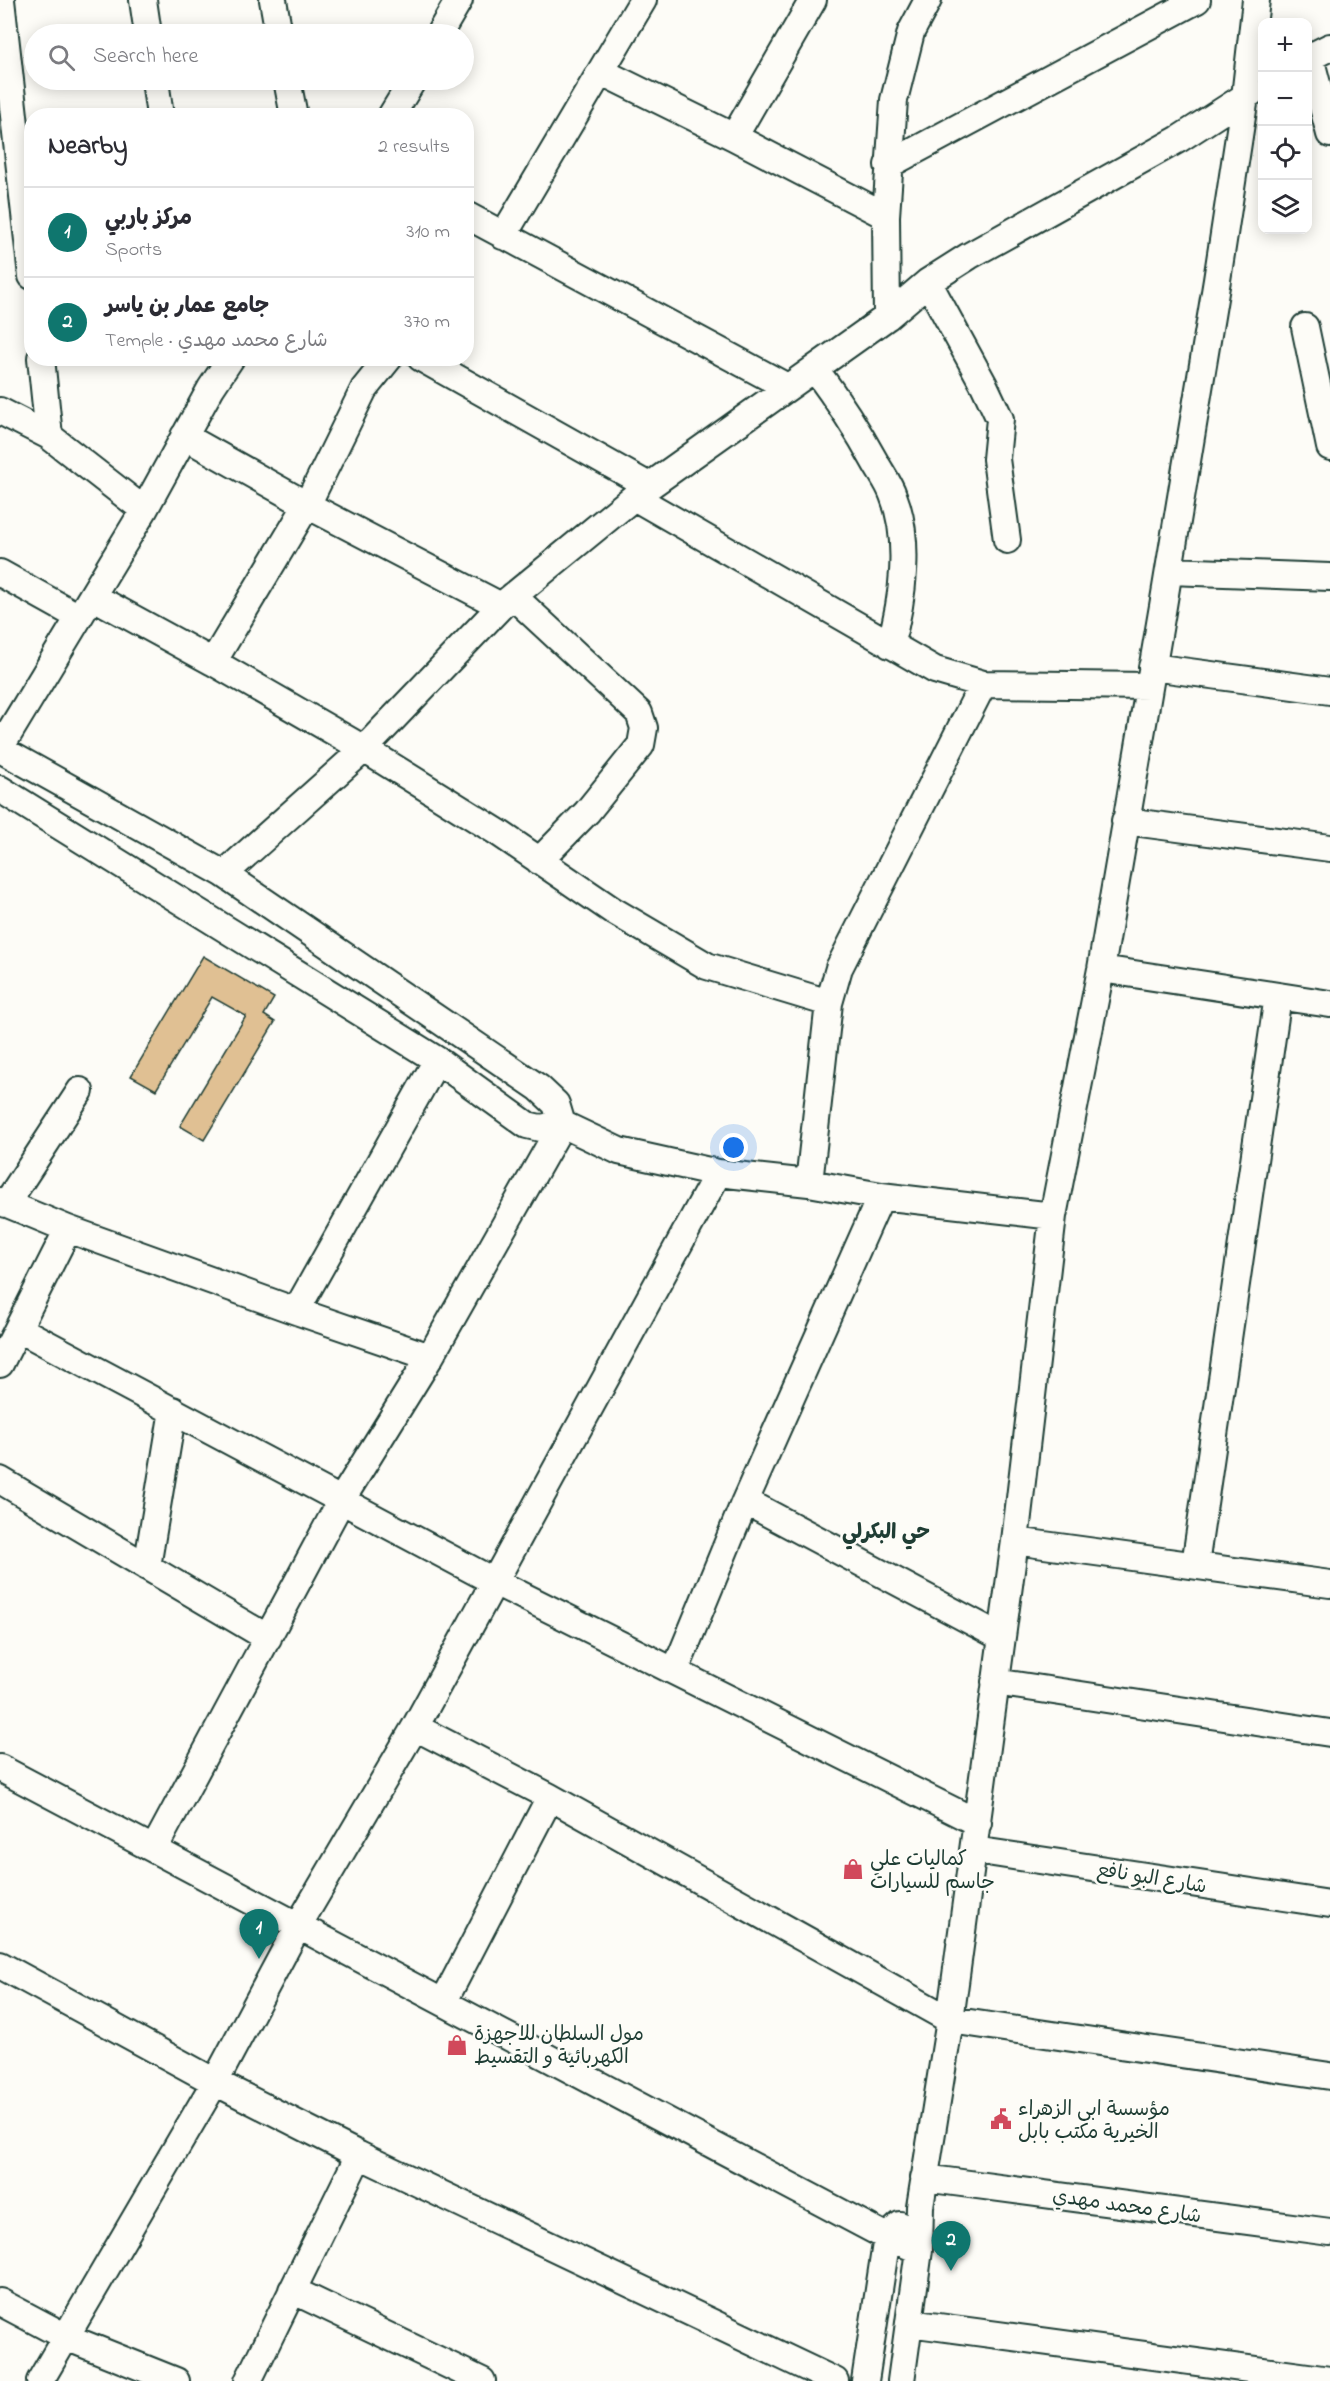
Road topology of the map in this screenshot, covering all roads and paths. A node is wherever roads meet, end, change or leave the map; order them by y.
1 (1, 0) edge
2 (142, 0) edge
3 (273, 0) edge
4 (459, 0) edge
5 (643, 0) edge
6 (813, 0) edge
7 (1197, 0) edge
8 (1256, 0) edge
9 (932, 4) edge
10 (146, 24) edge
11 (277, 24) edge
12 (445, 24) edge
13 (1316, 54) edge
14 (602, 72) junction
15 (156, 90) edge
16 (289, 90) edge
17 (406, 90) edge
18 (1254, 92) edge
19 (159, 108) edge
20 (292, 108) edge
21 (396, 108) edge
22 (1330, 134) edge
23 (734, 137) junction
24 (888, 165) junction
25 (24, 205) edge
26 (886, 216) junction
27 (474, 220) edge
28 (503, 236) junction
29 (928, 282) junction
30 (887, 317) junction
31 (1305, 327) dead end
32 (41, 366) edge
33 (207, 366) edge
34 (226, 366) edge
35 (383, 366) edge
36 (434, 366) edge
37 (815, 369) junction
38 (787, 387) junction
39 (211, 388) junction
40 (0, 411) edge
41 (49, 435) junction
42 (184, 436) junction
43 (1330, 447) edge
44 (641, 491) junction
45 (307, 505) junction
46 (144, 510) junction
47 (1006, 540) dead end
48 (1169, 571) junction
49 (0, 573) edge
50 (1330, 577) edge
51 (507, 601) junction
52 (85, 606) junction
53 (890, 645) junction
54 (213, 662) junction
55 (1151, 676) junction
56 (983, 684) junction
57 (1330, 691) edge
58 (0, 748) edge
59 (364, 749) junction
60 (0, 789) edge
61 (1125, 821) junction
62 (1330, 848) edge
63 (539, 861) junction
64 (224, 874) junction
65 (1101, 969) junction
66 (1278, 996) junction
67 (829, 1003) junction
68 (1330, 1004) edge
69 (437, 1060) junction
70 (80, 1091) dead end
71 (562, 1124) junction
72 (718, 1173) junction
73 (809, 1183) junction
74 (881, 1196) junction
75 (3, 1202) edge
76 (1053, 1216) junction
77 (68, 1229) junction
78 (296, 1311) junction
79 (19, 1329) junction
80 (430, 1357) junction
81 (0, 1364) edge
82 (173, 1410) junction
83 (0, 1480) edge
84 (342, 1499) junction
85 (745, 1501) junction
86 (1015, 1541) junction
87 (1195, 1565) junction
88 (147, 1567) junction
89 (495, 1582) junction
90 (1330, 1584) edge
91 (1001, 1636) junction
92 (268, 1638) junction
93 (675, 1671) junction
94 (995, 1682) junction
95 (415, 1727) junction
96 (1330, 1733) edge
97 (1, 1771) edge
98 (550, 1797) junction
99 (978, 1823) junction
100 (154, 1849) junction
101 (974, 1850) junction
102 (1330, 1904) edge
103 (298, 1926) junction
104 (3, 1975) edge
105 (444, 2001) junction
106 (950, 2020) junction
107 (1330, 2076) edge
108 (215, 2082) junction
109 (359, 2154) junction
110 (924, 2178) junction
111 (920, 2207) junction
112 (1330, 2232) edge
113 (887, 2236) junction
114 (919, 2250) junction
115 (291, 2290) junction
116 (0, 2302) edge
117 (909, 2323) junction
118 (66, 2337) junction
119 (1330, 2380) edge
120 (40, 2381) edge
121 (176, 2381) edge
122 (248, 2381) edge
123 (482, 2381) edge
124 (835, 2381) edge
125 (865, 2381) edge
126 (901, 2381) edge

1 - 25 street
2 - 10 street
3 - 11 street
4 - 12 street
5 - 14 street
6 - 23 street
7 - 24 street
8 - 18 street
9 - 24 street
13 - 22 street
14 - 23 street
14 - 28 street
15 - 19 street
16 - 20 street
17 - 21 street
18 - 29 street
18 - 48 street
23 - 26 street
24 - 26 street
26 - 30 street
27 - 28 street
28 - 38 street
29 - 30 street
29 - 47 street
30 - 37 street
31 - 43 street
32 - 41 street
33 - 39 street
34 - 39 street
35 - 45 street
36 - 44 street
37 - 38 street
37 - 53 street
38 - 44 street
39 - 42 street
40 - 41 street
41 - 46 street
42 - 45 street
42 - 46 street
44 - 51 street
44 - 53 street
45 - 51 street
45 - 54 street
46 - 52 street
48 - 50 street
48 - 55 street
49 - 52 street
51 - 59 street
51 - 63 street
52 - 54 street
52 - 58 street
53 - 56 street
54 - 59 street
55 - 56 street
55 - 57 street
55 - 61 street
56 - 67 street
58 - 64 street
59 - 63 street
59 - 64 street
60 - 69 street
61 - 62 street
61 - 65 street
63 - 67 street
64 - 71 street
65 - 66 street
65 - 76 street
66 - 68 street
66 - 87 street
67 - 73 street
69 - 71 street
69 - 78 street
70 - 75 street
71 - 72 street
71 - 80 street
72 - 73 street
72 - 89 street
73 - 74 street
74 - 76 street
74 - 85 street
75 - 77 street
76 - 86 street
77 - 78 street
77 - 79 street
78 - 80 street
79 - 81 street
79 - 82 street
80 - 84 street
82 - 84 street
82 - 88 street
83 - 88 street
84 - 89 street
84 - 92 street
85 - 91 street
85 - 93 street
86 - 87 street
86 - 91 street
87 - 90 street
88 - 92 street
89 - 93 street
89 - 95 street
91 - 94 street
92 - 100 street
93 - 99 street
94 - 96 street
94 - 99 street
95 - 98 street
95 - 103 street
97 - 100 street
98 - 105 street
98 - 106 street
99 - 101 street
100 - 103 street
101 - 102 street, شارع البو نافع
101 - 106 street
103 - 105 street
103 - 108 street
104 - 108 street
105 - 113 street
106 - 107 street
106 - 110 street
108 - 109 street
108 - 118 street
109 - 115 street
109 - 124 street
110 - 111 street
110 - 112 street, شارع محمد مهدي
111 - 113 street
111 - 114 street
113 - 114 street
113 - 125 street
114 - 117 street
115 - 122 street
115 - 123 street
116 - 118 street
117 - 119 street
117 - 126 street
118 - 120 street
118 - 121 street

